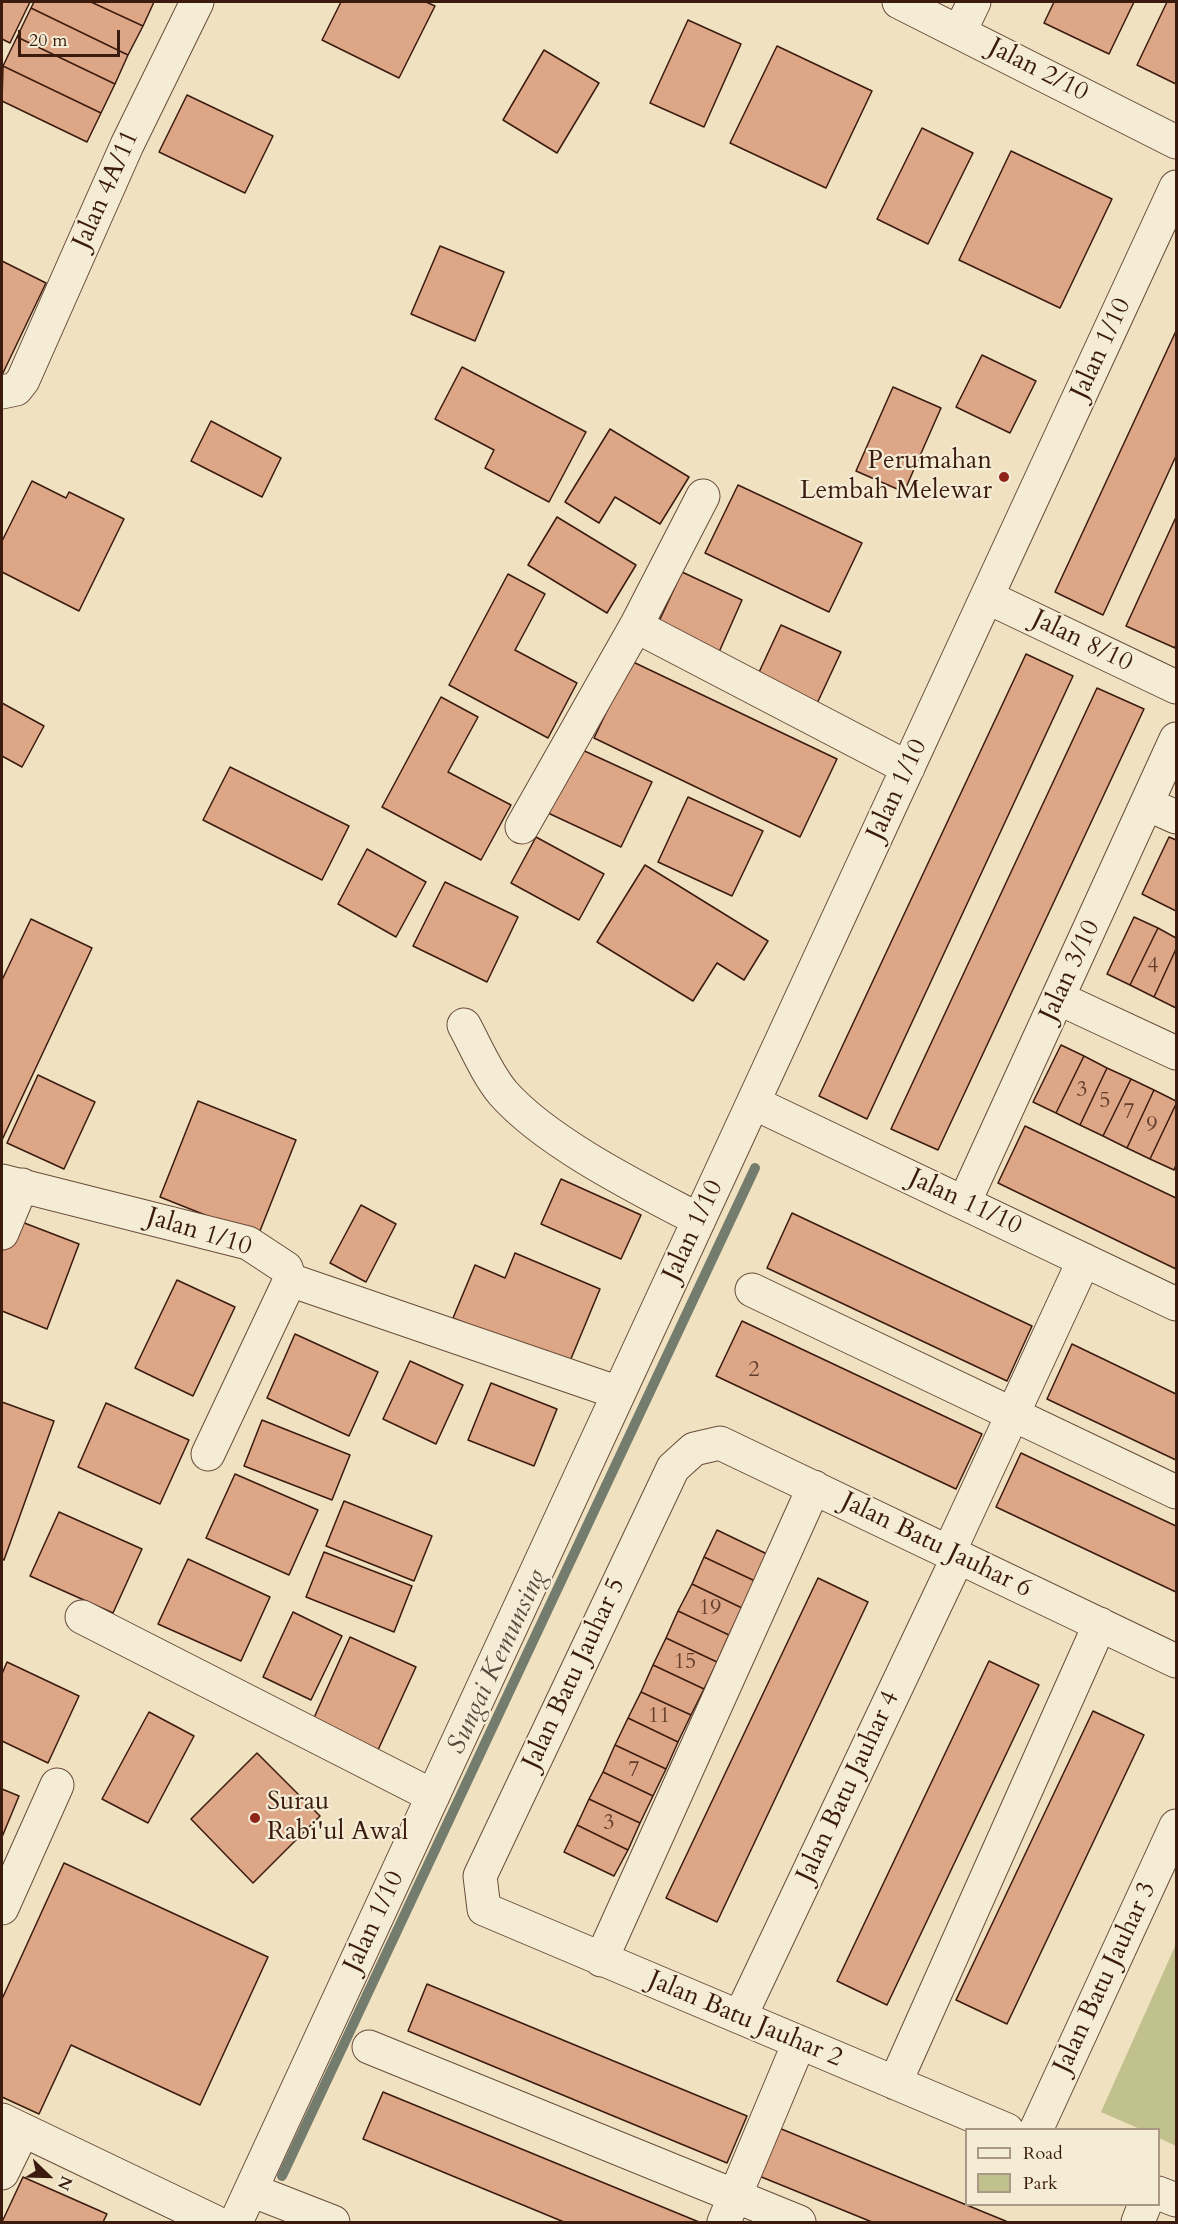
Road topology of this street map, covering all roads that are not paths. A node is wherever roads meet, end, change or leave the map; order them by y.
1 (197, 2) edge
2 (898, 2) edge
3 (974, 2) edge
4 (960, 31) junction
5 (1176, 142) edge
6 (1176, 187) edge
7 (12, 386) edge
8 (703, 496) dead end
9 (987, 597) junction
10 (636, 626) junction
11 (1176, 687) edge
12 (1176, 739) edge
13 (908, 768) junction
14 (1147, 804) junction
15 (1176, 817) edge
16 (522, 827) dead end
17 (1058, 998) junction
18 (464, 1025) dead end
19 (1176, 1053) edge
20 (754, 1103) junction
21 (12, 1183) edge
22 (964, 1203) junction
23 (699, 1220) junction
24 (2, 1233) edge
25 (1084, 1260) junction
26 (290, 1280) junction
27 (752, 1290) dead end
28 (1176, 1304) edge
29 (619, 1393) junction
30 (1011, 1414) junction
31 (694, 1449) joint
32 (208, 1454) dead end
33 (814, 1487) junction
34 (1176, 1492) edge
35 (954, 1554) junction
36 (82, 1617) dead end
37 (1100, 1624) junction
38 (1176, 1661) edge
39 (57, 1785) dead end
40 (433, 1796) junction
41 (1176, 1826) edge
42 (2, 1908) edge
43 (484, 1909) joint
44 (601, 1960) junction
45 (740, 2017) junction
46 (799, 2043) junction
47 (369, 2047) dead end
48 (895, 2083) junction
49 (12, 2125) edge
50 (1002, 2128) edge
51 (1037, 2128) edge
52 (2, 2173) edge
53 (251, 2190) junction
54 (1160, 2194) edge
55 (1176, 2200) edge
56 (1145, 2206) edge
57 (730, 2210) edge
58 (215, 2223) edge
59 (236, 2223) edge
60 (333, 2223) edge
61 (798, 2223) edge
62 (1138, 2223) edge

1 - 7 street, Jalan 4A/11
2 - 4 street, Jalan 2/10
3 - 4 street
4 - 5 street, Jalan 2/10
6 - 9 street, Jalan 1/10
8 - 10 street
9 - 11 street, Jalan 8/10
9 - 13 street, Jalan 1/10
10 - 13 street
10 - 16 street
12 - 14 street, Jalan 3/10
13 - 20 street, Jalan 1/10
14 - 15 street
14 - 17 street, Jalan 3/10
17 - 19 street
17 - 22 street, Jalan 3/10
18 - 23 street
20 - 22 street, Jalan 11/10
20 - 23 street, Jalan 1/10
21 - 24 street
21 - 26 street, Jalan 1/10
22 - 25 street, Jalan 11/10
23 - 29 street, Jalan 1/10
25 - 28 street, Jalan 11/10
25 - 30 street, Jalan Batu Jauhar 4
26 - 29 street, Jalan 1/10
26 - 32 street
27 - 30 street
29 - 40 street, Jalan 1/10
30 - 34 street
30 - 35 street, Jalan Batu Jauhar 4
31 - 33 street, Jalan Batu Jauhar 6
31 - 43 street, Jalan Batu Jauhar 5
33 - 35 street, Jalan Batu Jauhar 6
33 - 44 street
35 - 37 street, Jalan Batu Jauhar 6
35 - 45 street, Jalan Batu Jauhar 4
36 - 40 street
37 - 38 street, Jalan Batu Jauhar 6
37 - 48 street
39 - 42 street
40 - 53 street, Jalan 1/10
41 - 51 street, Jalan Batu Jauhar 3
43 - 44 street, Jalan Batu Jauhar 2
44 - 45 street, Jalan Batu Jauhar 2
45 - 46 street, Jalan Batu Jauhar 2
46 - 48 street, Jalan Batu Jauhar 2
46 - 57 street
47 - 57 street
48 - 50 street, Jalan Batu Jauhar 2
49 - 52 street
49 - 58 street
53 - 59 street, Jalan 1/10
53 - 60 street
54 - 55 street
56 - 62 street
57 - 61 street

